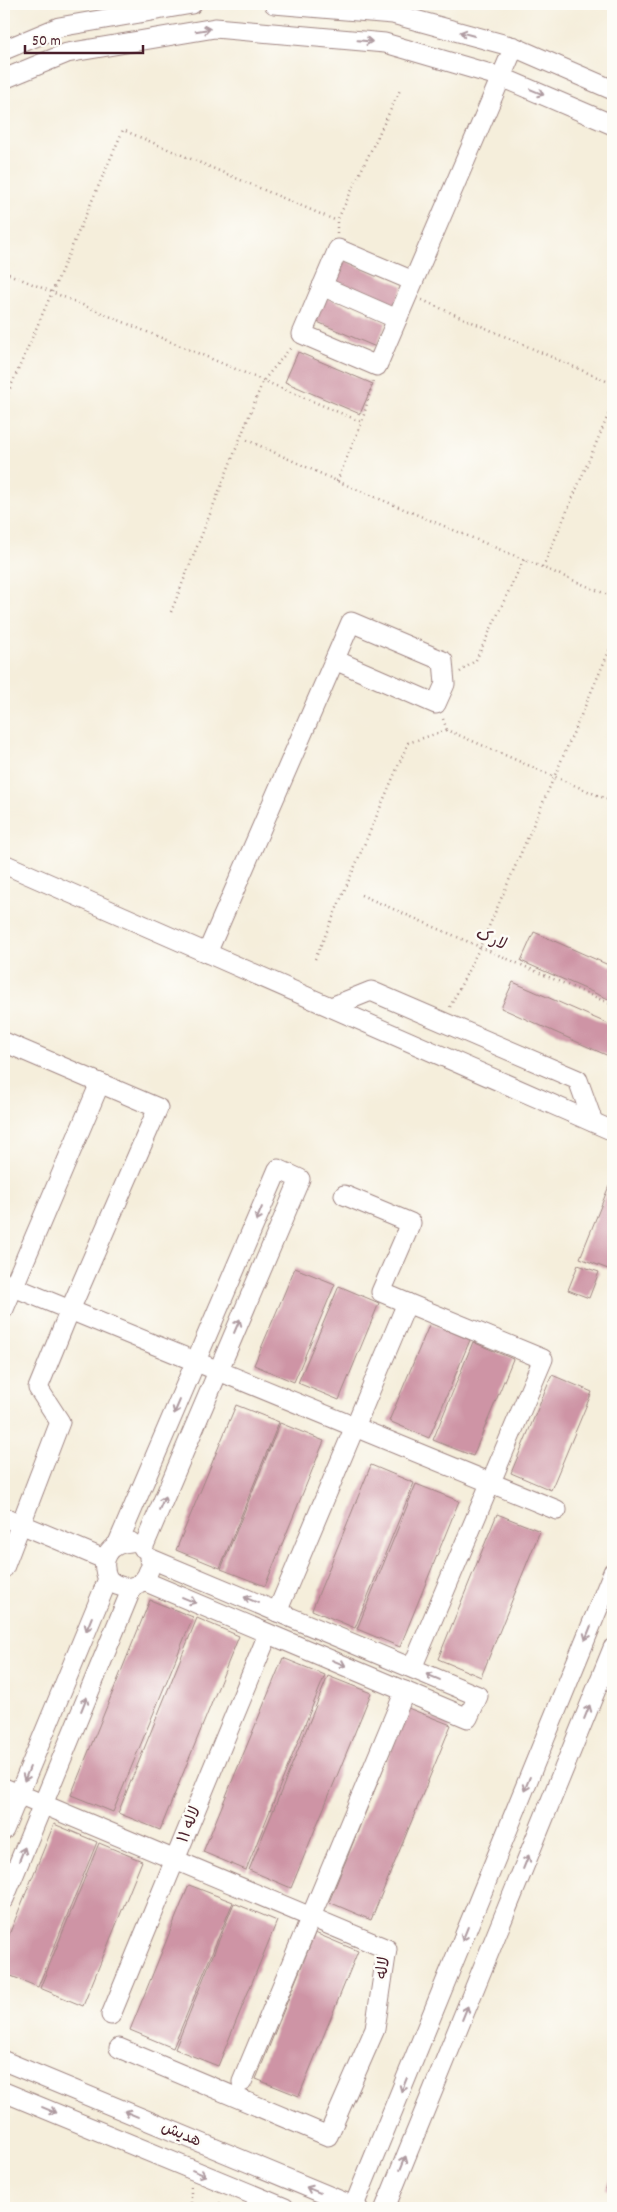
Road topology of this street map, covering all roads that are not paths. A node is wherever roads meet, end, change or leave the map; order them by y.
1 (192, 4) edge
2 (274, 4) edge
3 (514, 47) junction
4 (4, 50) edge
5 (501, 77) junction
6 (4, 79) edge
7 (613, 90) edge
8 (613, 125) edge
9 (322, 286) junction
10 (411, 288) junction
11 (397, 319) junction
12 (335, 660) junction
13 (4, 864) edge
14 (207, 953) junction
15 (331, 1007) junction
16 (4, 1042) edge
17 (100, 1084) junction
18 (593, 1122) junction
19 (613, 1131) edge
20 (344, 1195) dead end
21 (8, 1285) edge
22 (406, 1303) junction
23 (4, 1309) edge
24 (70, 1310) junction
25 (196, 1362) junction
26 (218, 1371) junction
27 (354, 1427) junction
28 (490, 1483) junction
29 (558, 1510) dead end
30 (4, 1517) edge
31 (22, 1525) junction
32 (118, 1543) junction
33 (146, 1553) junction
34 (104, 1559) junction
35 (4, 1568) edge
36 (613, 1572) edge
37 (108, 1579) junction
38 (138, 1584) junction
39 (277, 1612) junction
40 (605, 1615) edge
41 (268, 1634) junction
42 (613, 1648) edge
43 (412, 1668) junction
44 (405, 1691) junction
45 (11, 1791) edge
46 (43, 1804) junction
47 (4, 1830) edge
48 (175, 1860) junction
49 (4, 1899) edge
50 (310, 1917) junction
51 (111, 2015) dead end
52 (119, 2048) dead end
53 (4, 2061) edge
54 (242, 2082) dead end
55 (4, 2092) edge
56 (285, 2208) edge
57 (355, 2208) edge
58 (385, 2208) edge

1 - 4 street
3 -> 2 street
3 - 5 street
3 - 7 street
6 -> 5 street
5 -> 8 street
5 - 10 street
9 - 10 street
9 - 11 street
9 - 11 street
10 - 11 street
12 - 12 street
12 - 14 street
13 - 14 street
14 - 15 street
15 - 18 street
15 - 18 street
16 - 17 street
17 - 21 street
17 - 24 street
18 - 19 street
20 - 22 street
21 - 23 street
21 - 24 street
22 - 27 street
22 - 28 street
24 - 25 street
24 - 31 street
25 - 26 street
26 -> 25 street
25 -> 32 street
26 - 27 street
33 -> 26 street
27 - 28 street
27 - 39 street
28 - 29 street
28 - 43 street
30 - 31 street
31 - 34 street
31 - 35 street
32 - 33 street
32 - 34 street
33 - 38 street
39 -> 33 street
34 - 37 street
36 - 40 street
37 - 38 street
37 -> 45 street
38 -> 41 street
46 -> 38 street
39 - 43 street
40 -> 57 street
41 -> 44 street
41 - 48 street, لاله ۱۱
58 -> 42 street
44 -> 43 street
44 - 50 street
45 - 46 street, لاله
45 - 47 street
46 - 48 street, لاله
49 -> 46 street
48 - 50 street, لاله
48 - 51 street, لاله ۱۱
50 - 52 street, لاله
50 - 54 street
57 -> 53 street, هدیش
55 -> 56 street, هدیش

